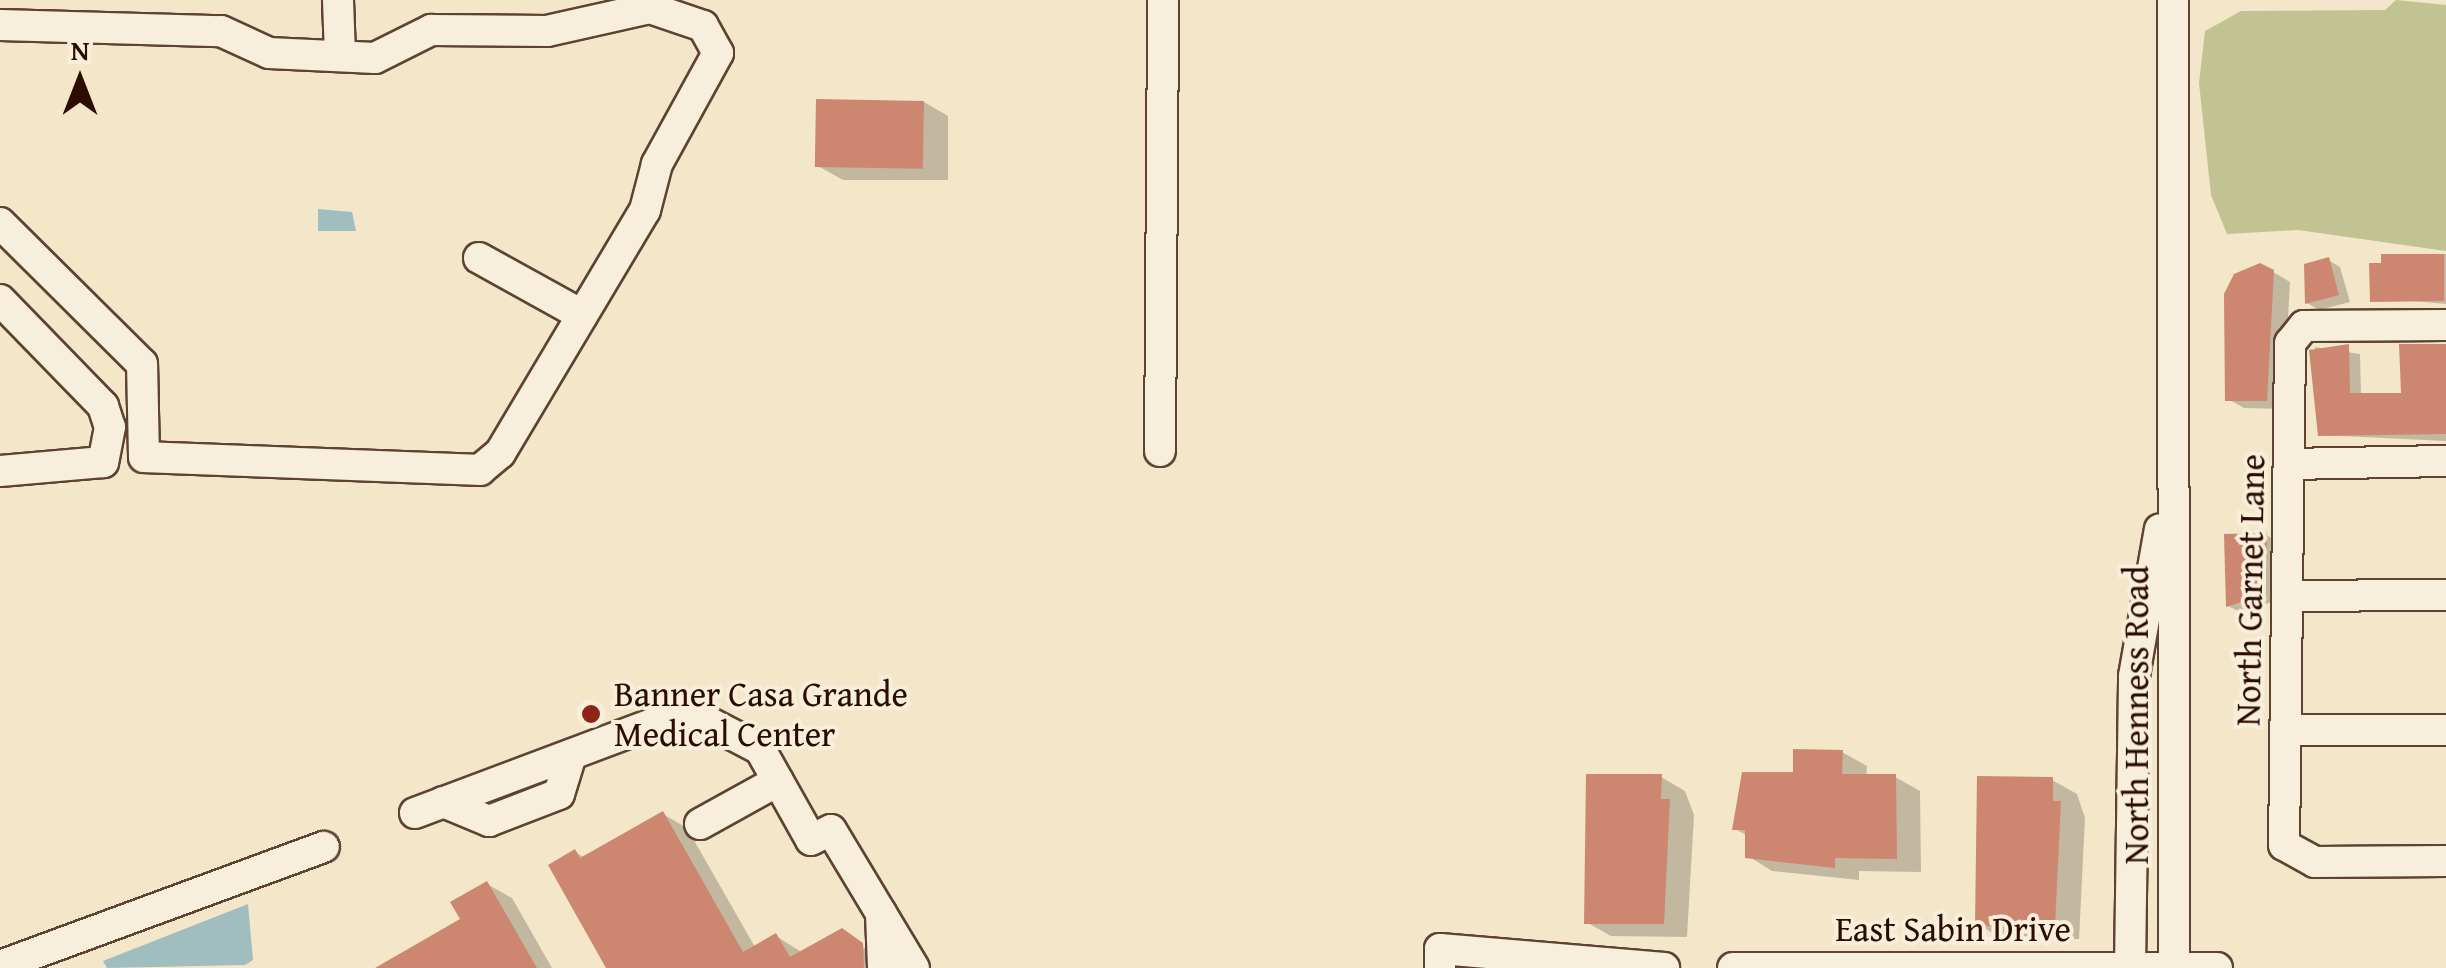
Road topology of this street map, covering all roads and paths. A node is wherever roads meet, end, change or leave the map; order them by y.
1 (338, 0) edge
2 (1163, 0) edge
3 (2173, 0) edge
4 (0, 26) edge
5 (340, 54) junction
6 (0, 223) edge
7 (479, 258) dead end
8 (0, 300) edge
9 (582, 316) junction
10 (2446, 325) edge
11 (1160, 452) dead end
12 (2171, 462) junction
13 (2446, 462) edge
14 (2289, 464) junction
15 (0, 471) edge
16 (2288, 596) junction
17 (2446, 596) edge
18 (2286, 730) junction
19 (2446, 730) edge
20 (778, 781) junction
21 (429, 808) dead end
22 (700, 824) dead end
23 (324, 847) dead end
24 (2446, 862) edge
25 (881, 913) junction
26 (1440, 958) edge
27 (0, 966) edge
28 (1880, 967) edge
29 (2130, 967) edge
30 (2174, 967) edge
31 (884, 968) edge
32 (914, 968) edge
33 (1664, 968) edge
34 (1733, 968) edge
35 (2217, 968) edge

1 - 5 street
2 - 11 street
3 - 12 street, North Henness Road
4 - 5 street
5 - 9 street
6 - 9 street
7 - 9 street
8 - 15 street
10 - 14 street, North Garnet Lane
12 - 29 street, North Henness Road
12 - 30 street, North Henness Road
13 - 14 street
14 - 16 street, North Garnet Lane
16 - 17 street
16 - 18 street, North Garnet Lane
18 - 19 street
18 - 24 street, North Garnet Lane
20 - 21 street
20 - 22 street
20 - 25 street
23 - 27 street
25 - 31 street
25 - 32 street
26 - 33 street
28 - 29 street, East Sabin Drive
28 - 34 street, East Sabin Drive
29 - 30 street, East Sabin Drive
30 - 35 street, East Sabin Drive

